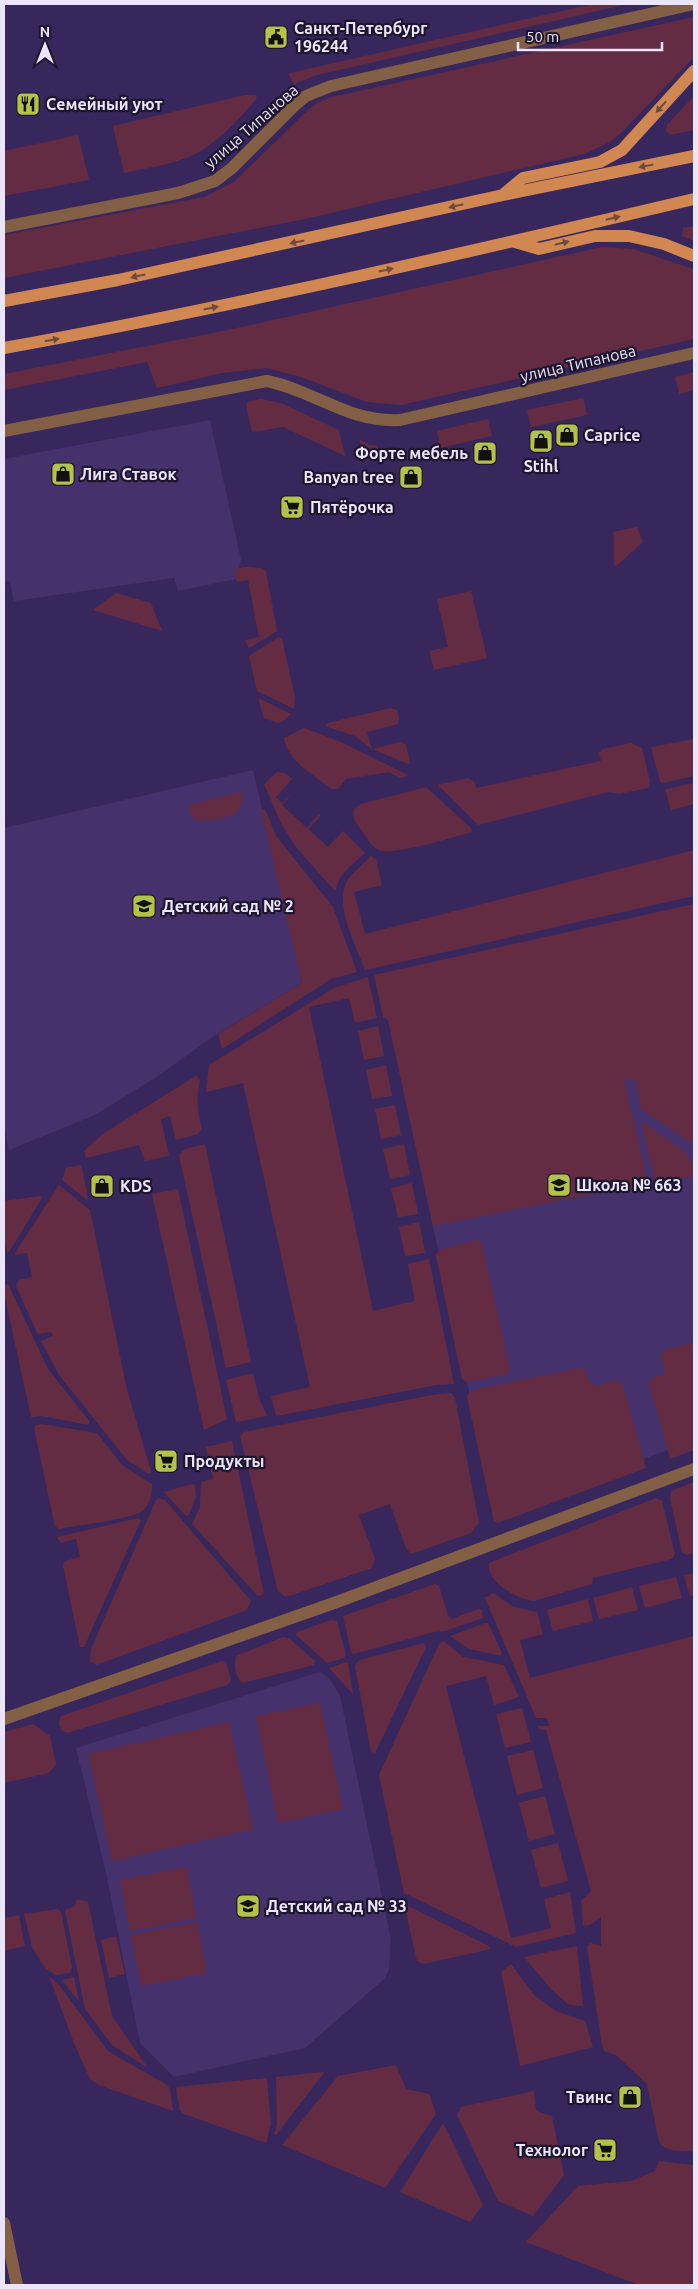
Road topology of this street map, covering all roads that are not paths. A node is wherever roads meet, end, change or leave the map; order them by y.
1 (694, 4) edge
2 (694, 71) edge
3 (694, 156) edge
4 (503, 195) junction
5 (694, 199) edge
6 (4, 227) edge
7 (515, 242) junction
8 (694, 256) edge
9 (4, 300) edge
10 (4, 348) edge
11 (694, 353) edge
12 (4, 431) edge
13 (694, 1469) edge
14 (4, 1719) edge
15 (4, 2223) edge
16 (17, 2285) edge

1 - 6 street, улица Типанова
2 -> 4 main road
3 -> 4 main road
4 -> 9 main road
7 -> 5 main road
7 -> 8 main road
10 -> 7 main road
11 - 12 street, улица Типанова
13 - 14 street
15 - 16 street

